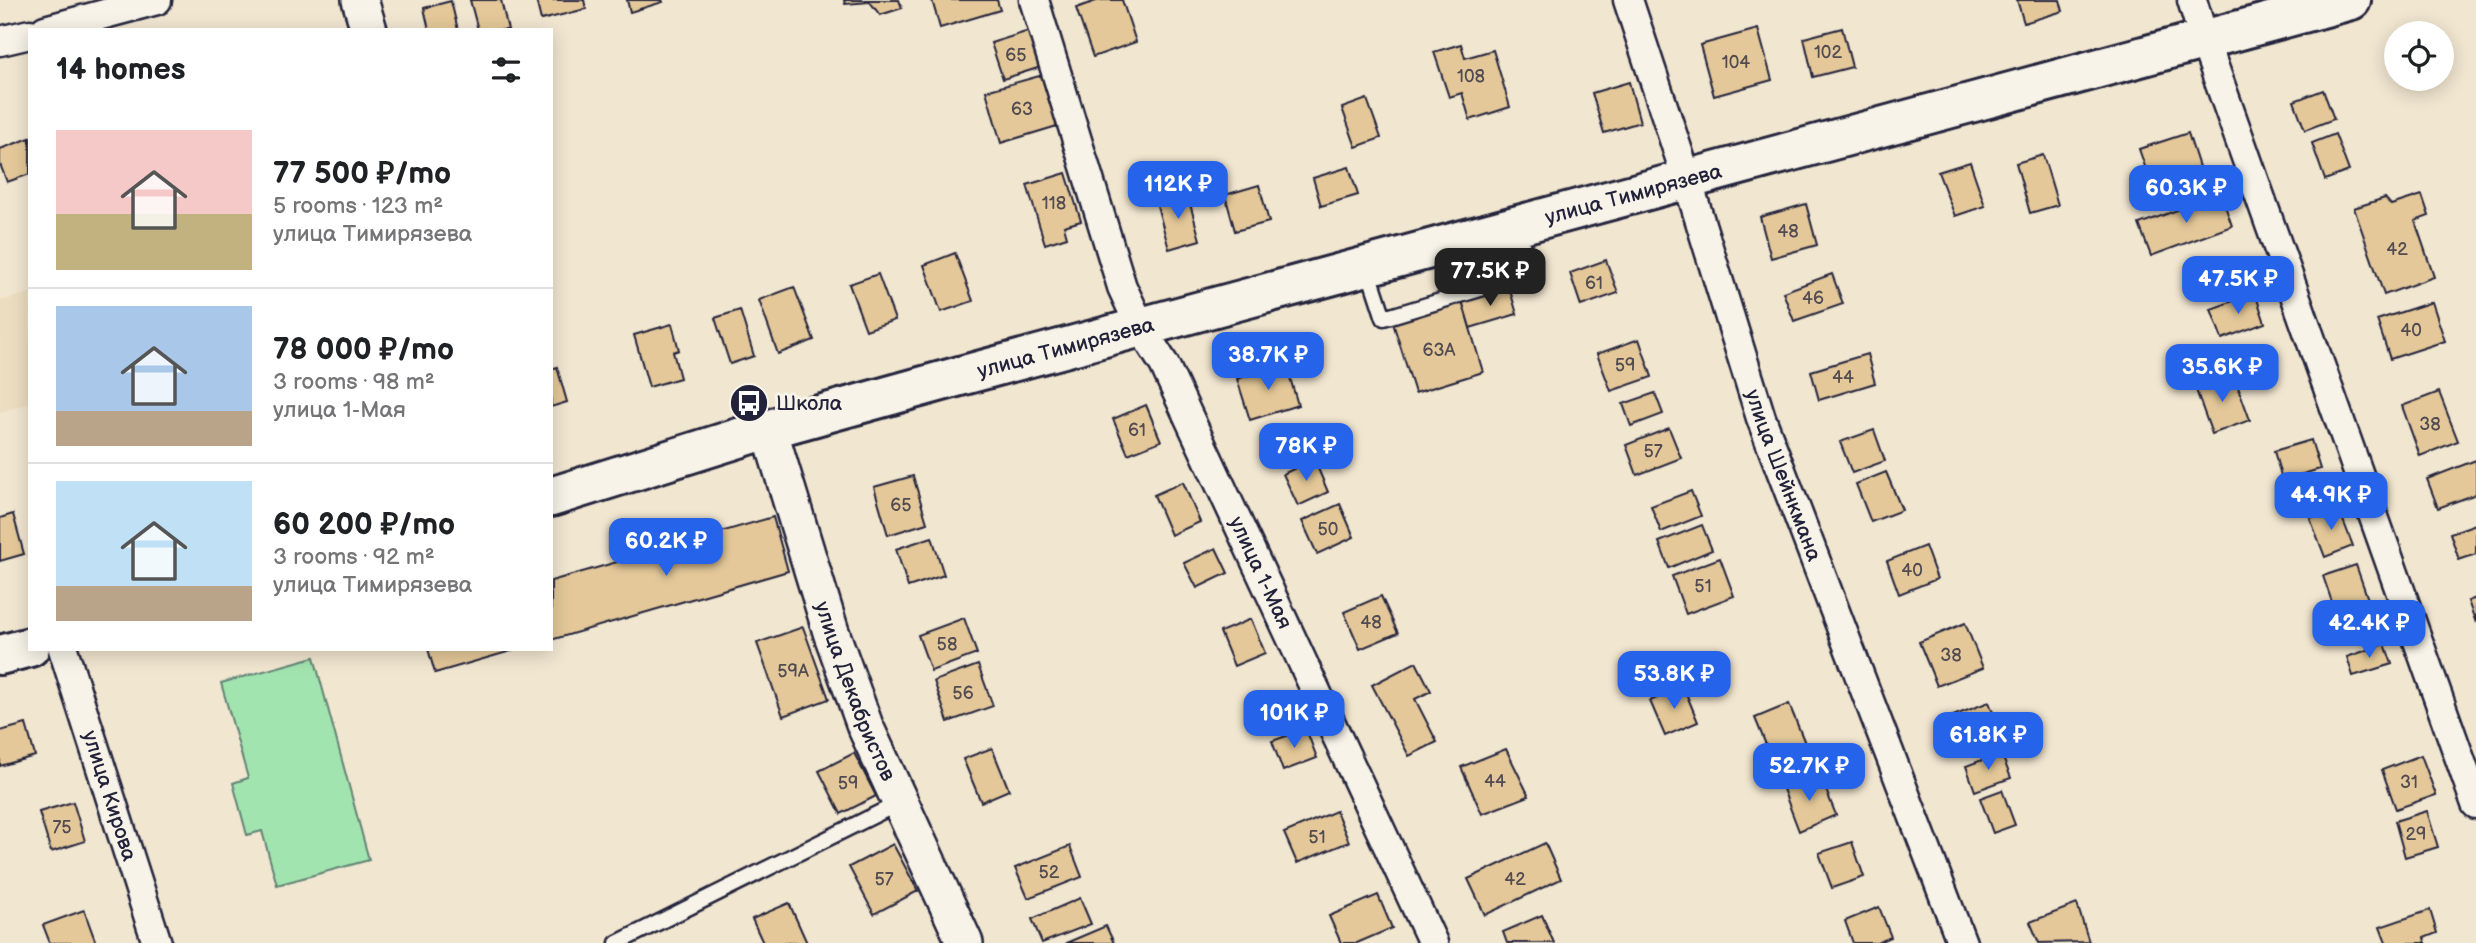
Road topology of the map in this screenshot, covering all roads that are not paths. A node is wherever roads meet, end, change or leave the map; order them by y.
1 (157, 0) edge
2 (360, 0) edge
3 (1034, 0) edge
4 (1628, 0) edge
5 (2192, 0) edge
6 (2351, 0) edge
7 (52, 28) edge
8 (368, 28) edge
9 (28, 34) edge
10 (2204, 39) junction
11 (0, 41) edge
12 (1688, 179) junction
13 (1517, 225) junction
14 (1367, 265) junction
15 (1141, 328) junction
16 (769, 429) junction
17 (553, 496) edge
18 (28, 648) edge
19 (64, 651) edge
20 (0, 655) edge
21 (901, 802) junction
22 (2476, 804) edge
23 (157, 943) edge
24 (617, 943) edge
25 (965, 943) edge
26 (1433, 943) edge
27 (1962, 943) edge

1 - 7 street
2 - 8 street
3 - 15 street, улица 1-Мая
4 - 12 street, улица Шейнкмана
5 - 10 street
6 - 10 main road, улица Тимирязева
9 - 11 street
10 - 12 main road, улица Тимирязева
10 - 22 street
12 - 13 main road, улица Тимирязева
12 - 27 street, улица Шейнкмана
13 - 14 main road, улица Тимирязева
13 - 14 lane
14 - 15 main road, улица Тимирязева
15 - 16 main road, улица Тимирязева
15 - 26 street, улица 1-Мая
16 - 17 main road, улица Тимирязева
16 - 21 street, улица Декабристов
18 - 20 main road
19 - 23 street, улица Кирова
21 - 24 lane
21 - 25 street, улица Декабристов

